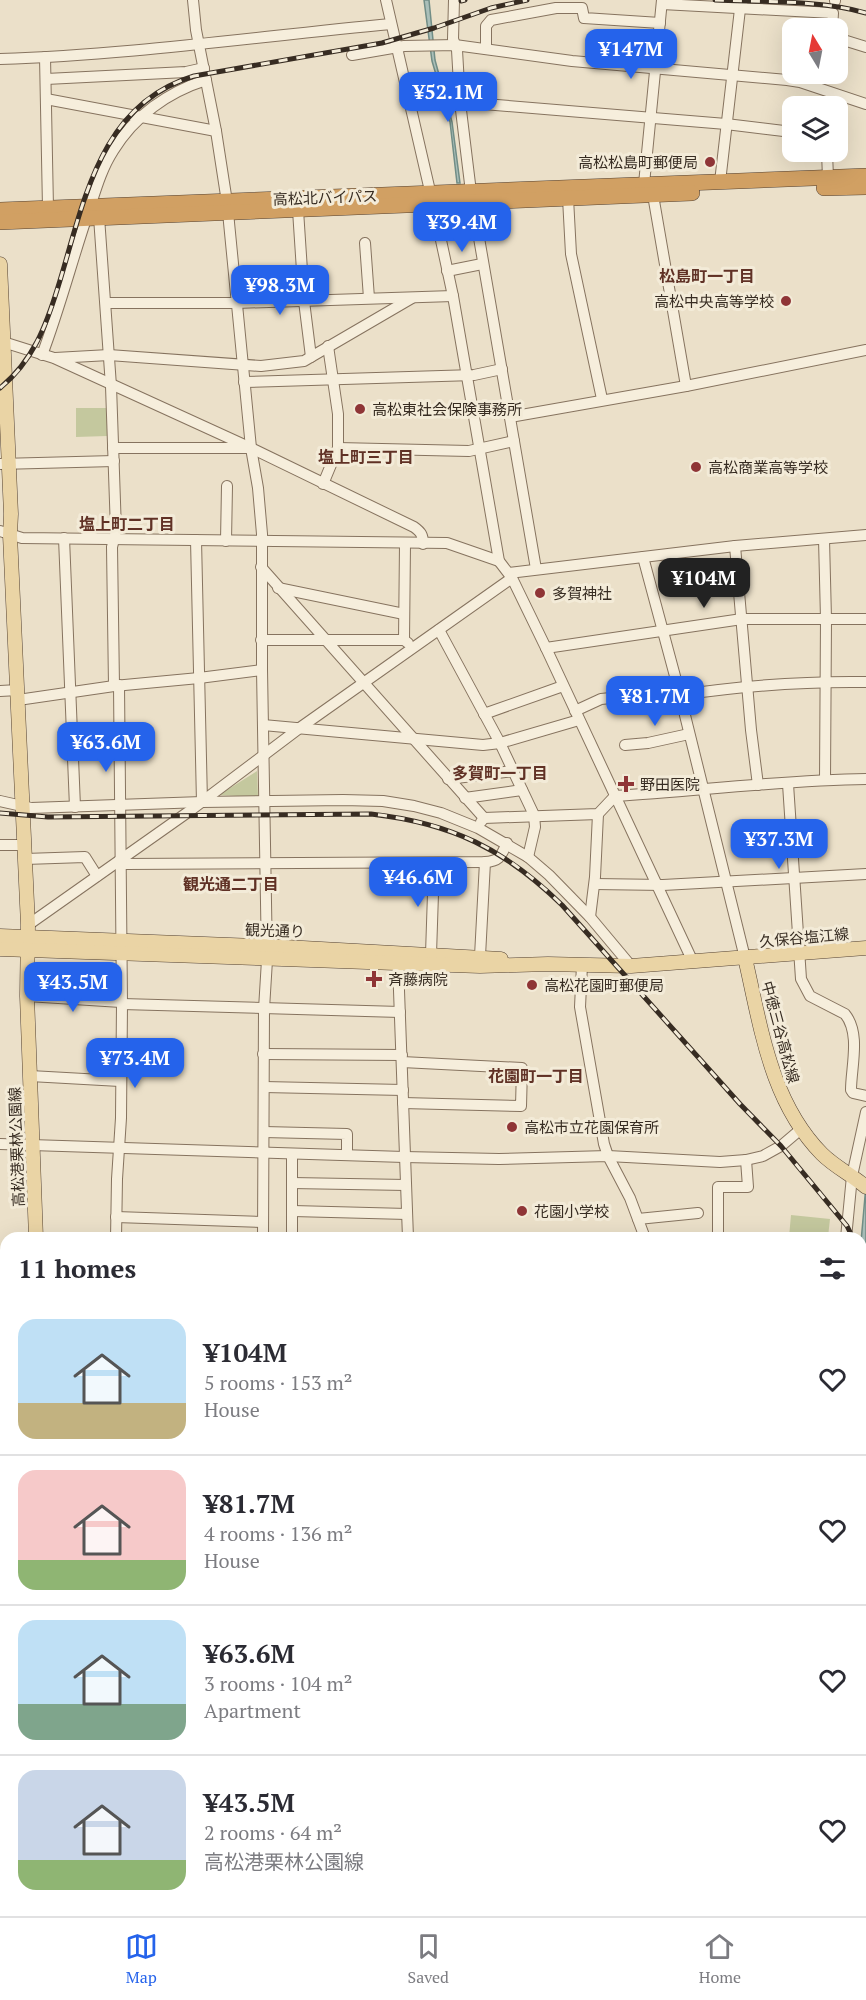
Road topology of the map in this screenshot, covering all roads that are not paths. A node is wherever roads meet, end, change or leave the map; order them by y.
1 (192, 0) edge
2 (386, 0) edge
3 (454, 0) edge
4 (662, 2) edge
5 (741, 4) edge
6 (833, 18) edge
7 (660, 23) junction
8 (391, 24) junction
9 (848, 41) edge
10 (199, 45) junction
11 (455, 45) junction
12 (396, 47) junction
13 (866, 47) edge
14 (486, 49) junction
15 (352, 55) dead end
16 (45, 57) junction
17 (0, 59) edge
18 (204, 68) junction
19 (656, 68) junction
20 (731, 75) junction
21 (46, 79) junction
22 (206, 80) junction
23 (46, 99) junction
24 (460, 102) junction
25 (866, 104) edge
26 (141, 117) junction
27 (651, 118) junction
28 (726, 124) junction
29 (216, 131) junction
30 (782, 131) edge
31 (827, 162) edge
32 (866, 176) edge
33 (828, 178) junction
34 (720, 182) junction
35 (866, 187) edge
36 (649, 189) junction
37 (472, 198) junction
38 (568, 198) junction
39 (432, 199) junction
40 (48, 208) junction
41 (227, 208) junction
42 (0, 210) edge
43 (298, 210) junction
44 (92, 214) junction
45 (0, 222) edge
46 (365, 243) dead end
47 (0, 264) edge
48 (482, 264) junction
49 (447, 271) junction
50 (453, 296) junction
51 (369, 298) junction
52 (412, 298) junction
53 (304, 301) junction
54 (106, 303) junction
55 (236, 303) junction
56 (2, 342) edge
57 (328, 346) junction
58 (866, 350) edge
59 (42, 355) junction
60 (109, 355) junction
61 (311, 357) junction
62 (54, 358) junction
63 (242, 364) junction
64 (502, 369) junction
65 (467, 375) junction
66 (334, 379) junction
67 (244, 382) junction
68 (111, 386) junction
69 (686, 386) junction
70 (3, 389) edge
71 (602, 399) junction
72 (510, 417) junction
73 (514, 441) junction
74 (113, 448) junction
75 (250, 448) junction
76 (338, 448) junction
77 (480, 448) junction
78 (114, 461) junction
79 (5, 463) edge
80 (323, 484) junction
81 (227, 486) dead end
82 (5, 533) edge
83 (866, 535) edge
84 (64, 538) junction
85 (114, 538) junction
86 (824, 539) junction
87 (196, 540) junction
88 (226, 541) junction
89 (262, 541) junction
90 (405, 544) junction
91 (423, 544) junction
92 (735, 546) junction
93 (643, 557) junction
94 (499, 561) junction
95 (261, 567) junction
96 (536, 569) junction
97 (510, 575) junction
98 (278, 588) junction
99 (404, 614) junction
100 (742, 619) junction
101 (826, 619) junction
102 (866, 619) edge
103 (439, 630) junction
104 (662, 630) junction
105 (261, 640) junction
106 (404, 640) junction
107 (326, 641) junction
108 (414, 648) junction
109 (546, 648) junction
110 (261, 670) junction
111 (200, 678) junction
112 (825, 682) junction
113 (866, 682) edge
114 (364, 683) junction
115 (116, 686) junction
116 (563, 686) junction
117 (748, 686) junction
118 (0, 691) edge
119 (70, 692) junction
120 (679, 693) junction
121 (18, 695) junction
122 (484, 714) junction
123 (577, 716) junction
124 (263, 725) junction
125 (301, 727) junction
126 (689, 734) junction
127 (413, 738) junction
128 (500, 743) junction
129 (626, 745) dead end
130 (264, 756) junction
131 (513, 771) junction
132 (448, 779) junction
133 (866, 779) edge
134 (825, 780) junction
135 (788, 784) junction
136 (758, 785) junction
137 (522, 790) junction
138 (703, 791) junction
139 (615, 796) junction
140 (465, 798) junction
141 (0, 801) edge
142 (265, 801) junction
143 (202, 802) junction
144 (120, 804) junction
145 (22, 806) junction
146 (75, 807) junction
147 (598, 814) junction
148 (534, 815) junction
149 (481, 823) junction
150 (507, 843) junction
151 (0, 845) edge
152 (24, 852) junction
153 (528, 857) junction
154 (120, 860) junction
155 (485, 862) junction
156 (434, 863) junction
157 (266, 864) junction
158 (866, 874) edge
159 (97, 876) junction
160 (794, 878) junction
161 (727, 881) junction
162 (594, 884) junction
163 (655, 885) junction
164 (590, 917) junction
165 (0, 936) edge
166 (28, 937) junction
167 (120, 946) junction
168 (866, 948) edge
169 (0, 950) edge
170 (267, 953) junction
171 (431, 954) junction
172 (799, 954) junction
173 (480, 956) junction
174 (745, 958) junction
175 (693, 962) junction
176 (398, 963) junction
177 (548, 964) junction
178 (582, 965) junction
179 (631, 966) junction
180 (27, 996) junction
181 (122, 1003) junction
182 (264, 1009) junction
183 (400, 1012) junction
184 (263, 1054) junction
185 (402, 1059) junction
186 (30, 1076) junction
187 (120, 1081) junction
188 (264, 1087) junction
189 (403, 1089) junction
190 (866, 1096) edge
191 (404, 1103) junction
192 (866, 1112) edge
193 (801, 1129) junction
194 (264, 1132) junction
195 (0, 1144) edge
196 (33, 1145) junction
197 (118, 1148) junction
198 (264, 1153) junction
199 (292, 1154) junction
200 (347, 1155) junction
201 (608, 1156) junction
202 (404, 1157) junction
203 (746, 1160) junction
204 (860, 1182) edge
205 (292, 1183) junction
206 (406, 1185) junction
207 (292, 1211) junction
208 (698, 1213) dead end
209 (407, 1214) junction
210 (116, 1217) junction
211 (638, 1219) junction
212 (263, 1221) junction
213 (36, 1232) edge
214 (116, 1232) edge
215 (263, 1232) edge
216 (292, 1232) edge
217 (408, 1232) edge
218 (643, 1232) edge
219 (718, 1232) edge
220 (848, 1232) edge

1 - 10 street
2 - 8 street
3 - 11 street
4 - 5 street
4 - 7 street
5 - 6 street
5 - 20 street
7 - 14 street
7 - 19 street
8 - 10 street
8 - 12 street
9 - 13 street
10 - 16 street
10 - 18 street
11 - 12 street
11 - 14 street
11 - 24 street
12 - 15 street
12 - 39 street
14 - 19 street
16 - 17 street
16 - 21 street
18 - 21 street
18 - 22 street
19 - 20 street
19 - 27 street
20 - 25 street
20 - 28 street
21 - 23 street
22 - 26 street
22 - 29 street
23 - 26 street
23 - 40 street
24 - 27 street
24 - 37 street
26 - 29 street
26 - 44 street
27 - 28 street
27 - 36 street
28 - 30 street
28 - 34 street
29 - 41 street
31 - 33 street
32 - 33 highway, 高松北バイパス
33 - 34 highway, 高松北バイパス
34 - 36 highway, 高松北バイパス
35 - 36 highway, 高松北バイパス
36 - 37 highway, 高松北バイパス
36 - 38 highway, 高松北バイパス
36 - 69 street
37 - 38 highway, 高松北バイパス
37 - 39 highway, 高松北バイパス
37 - 48 street
38 - 71 street
39 - 41 highway, 高松北バイパス
39 - 43 highway, 高松北バイパス
39 - 49 street
40 - 42 highway, 高松北バイパス
40 - 44 highway, 高松北バイパス
41 - 43 highway, 高松北バイパス
41 - 44 highway, 高松北バイパス
41 - 55 street
43 - 53 street
44 - 45 highway, 高松北バイパス
44 - 54 street
44 - 59 street
46 - 51 street
47 - 56 main road, 高松港栗林公園線
48 - 49 street
48 - 64 street
49 - 50 street
50 - 52 street
50 - 65 street
51 - 52 street
51 - 53 street
52 - 57 street
53 - 55 street
53 - 61 street
54 - 55 street
54 - 60 street
55 - 63 street
56 - 59 street
56 - 70 main road, 高松港栗林公園線
57 - 61 street
57 - 66 street
58 - 69 street
59 - 62 street
60 - 62 street
60 - 63 street
60 - 68 street
61 - 63 street
62 - 68 street
63 - 67 street
64 - 65 street
64 - 72 street
65 - 66 street
65 - 77 street
66 - 67 street
66 - 76 street
67 - 75 street
68 - 74 street
68 - 75 street
69 - 71 street
70 - 79 main road, 高松港栗林公園線
71 - 72 street
72 - 73 street
73 - 77 street
73 - 96 street
74 - 75 street
74 - 78 street
75 - 80 street
75 - 89 street
76 - 77 street
76 - 80 street
77 - 94 street
78 - 79 street
78 - 85 street
79 - 82 main road, 高松港栗林公園線
80 - 91 street
81 - 88 street
82 - 84 street
82 - 121 main road, 高松港栗林公園線
83 - 86 street
84 - 85 street
84 - 119 street
85 - 87 street
85 - 115 street
86 - 92 street
86 - 101 street
87 - 88 street
87 - 111 street
88 - 89 street
89 - 90 street
89 - 95 street
90 - 91 street
90 - 99 street
91 - 94 street
92 - 93 street
92 - 100 street
93 - 96 street
93 - 104 street
94 - 97 street
95 - 98 street
95 - 105 street
96 - 97 street
97 - 103 street
97 - 109 street
98 - 99 street
98 - 107 street
99 - 106 street
100 - 101 street
100 - 104 street
100 - 117 street
101 - 102 street
101 - 112 street
103 - 108 street
103 - 122 street
104 - 109 street
104 - 120 street
105 - 107 street
105 - 110 street
106 - 107 street
106 - 108 street
107 - 114 street
108 - 114 street
109 - 116 street
110 - 111 street
110 - 124 street
111 - 115 street
111 - 143 street
112 - 113 street
112 - 117 street
112 - 134 street
114 - 125 street
114 - 127 street
115 - 119 street
115 - 144 street
116 - 122 street
116 - 123 street
117 - 120 street
117 - 136 street
118 - 121 street
119 - 121 street
119 - 146 street
120 - 123 street
120 - 126 street
121 - 145 main road, 高松港栗林公園線
122 - 128 street
123 - 128 street
123 - 139 street
124 - 125 street
124 - 130 street
125 - 127 street
125 - 130 street
126 - 129 street
126 - 138 street
127 - 128 street
127 - 132 street
128 - 131 street
130 - 142 street
130 - 143 street
131 - 132 street
131 - 137 street
132 - 140 street
133 - 134 street
134 - 135 street
135 - 136 street
135 - 160 street
136 - 138 street
137 - 140 street
137 - 148 street
138 - 139 street
138 - 161 street
139 - 147 street
139 - 163 street
140 - 149 street
141 - 145 street
142 - 143 street
142 - 149 street
142 - 157 street
143 - 144 street
143 - 154 street
144 - 146 street
144 - 154 street
145 - 146 street
145 - 152 main road, 高松港栗林公園線
147 - 148 street
147 - 162 street
148 - 149 street
148 - 153 street
149 - 150 street
150 - 153 street
150 - 155 street
151 - 152 street
152 - 159 street
152 - 166 main road, 高松港栗林公園線
153 - 164 street
154 - 157 street
154 - 159 street
154 - 167 street
155 - 156 street
155 - 173 street
156 - 157 street
156 - 171 street
157 - 170 street
158 - 160 street
159 - 166 street
160 - 161 street
160 - 172 street
161 - 163 street
161 - 174 street
162 - 163 street
162 - 164 street
163 - 175 street
164 - 179 street
165 - 166 main road, 観光通り
166 - 167 main road, 観光通り
166 - 169 main road, 観光通り
166 - 180 main road, 高松港栗林公園線
167 - 170 main road, 観光通り
167 - 181 street
168 - 172 main road, 久保谷塩江線
170 - 171 main road, 観光通り
170 - 176 main road, 観光通り
170 - 182 street
171 - 173 main road, 観光通り
172 - 174 main road, 久保谷塩江線
172 - 190 street
173 - 177 main road, 観光通り
174 - 175 main road, 観光通り
174 - 193 main road, 中徳三谷高松線
175 - 179 main road, 観光通り
176 - 177 main road, 観光通り
176 - 183 street
177 - 178 main road, 観光通り
178 - 179 main road, 観光通り
178 - 201 street
180 - 181 street
180 - 186 main road, 高松港栗林公園線
181 - 182 street
181 - 187 street
182 - 183 street
182 - 184 street
183 - 185 street
184 - 185 street
184 - 188 street
185 - 189 street
185 - 191 street
186 - 187 street
186 - 196 main road, 高松港栗林公園線
187 - 197 street
188 - 189 street
188 - 194 street
189 - 191 street
191 - 202 street
192 - 204 street
193 - 203 street
193 - 204 main road, 中徳三谷高松線
194 - 198 street
194 - 200 street
195 - 196 street
196 - 197 street
196 - 213 main road, 高松港栗林公園線
197 - 198 street
197 - 210 street
198 - 199 street
198 - 212 street
199 - 200 street
199 - 205 street
200 - 202 street
201 - 202 street
201 - 203 street
201 - 211 street
202 - 206 street
203 - 219 street
204 - 220 street
205 - 206 street
205 - 207 street
206 - 209 street
207 - 209 street
207 - 216 street
208 - 211 street
209 - 217 street
210 - 212 street
210 - 214 street
211 - 218 street
212 - 215 street

